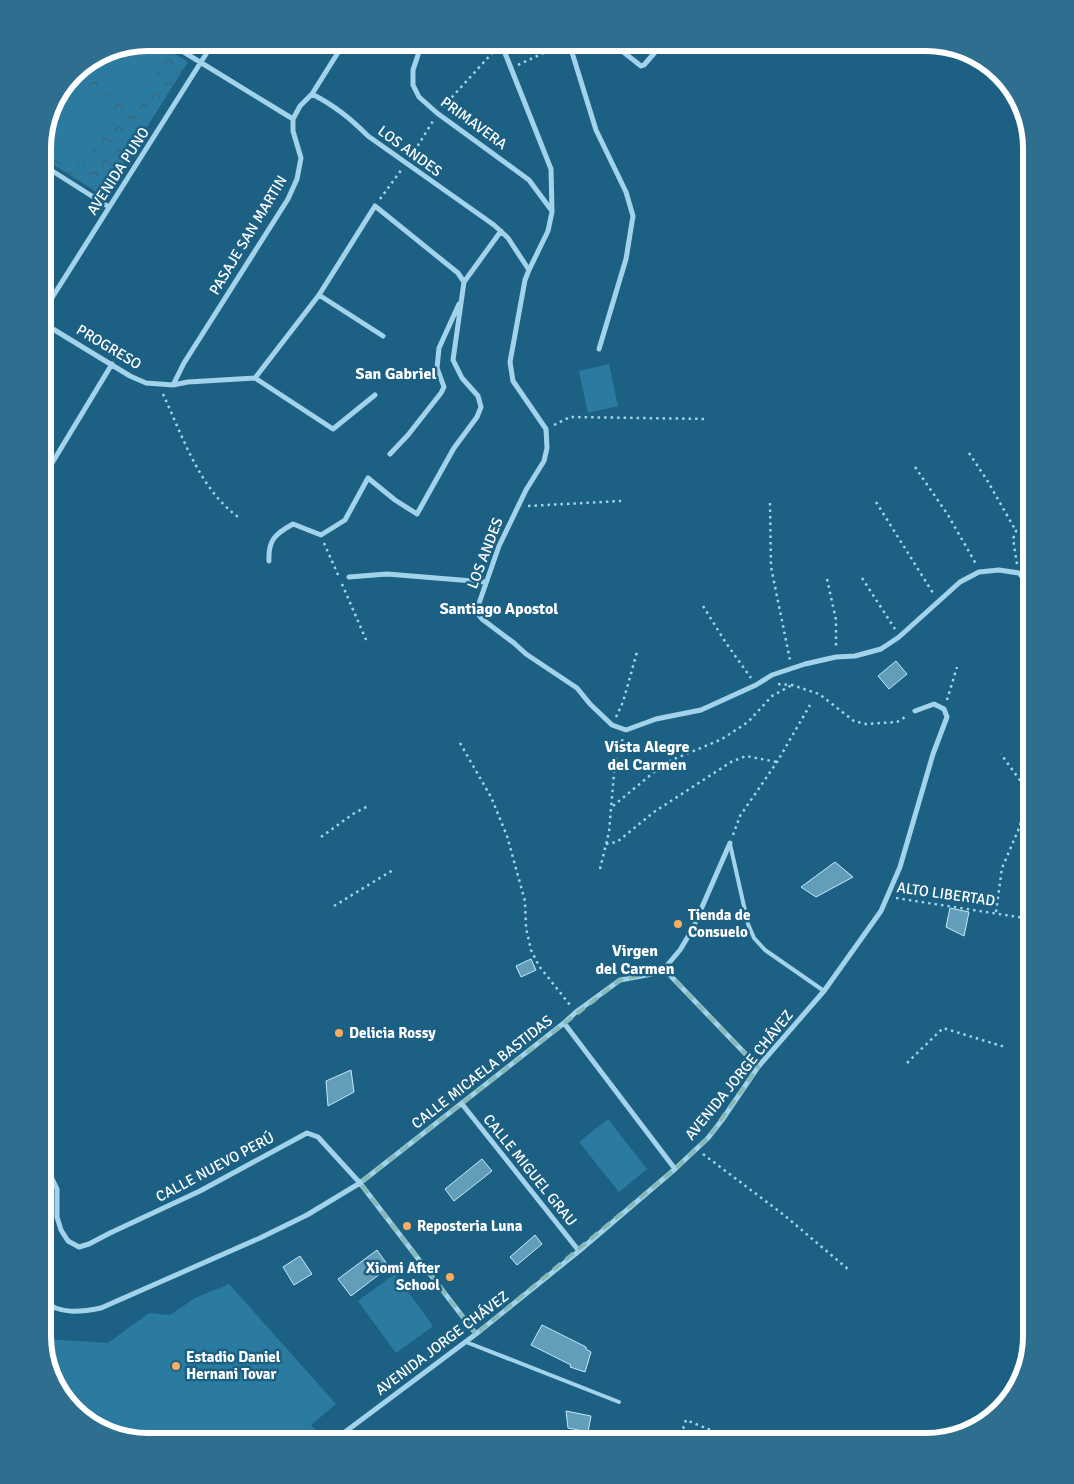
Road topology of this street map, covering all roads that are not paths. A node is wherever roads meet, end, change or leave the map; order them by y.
1 (183, 51) edge
2 (208, 51) edge
3 (338, 51) edge
4 (418, 51) edge
5 (504, 51) edge
6 (574, 51) edge
7 (623, 51) edge
8 (656, 51) edge
9 (201, 63) junction
10 (312, 94) junction
11 (293, 119) junction
12 (51, 169) edge
13 (109, 207) junction
14 (552, 212) junction
15 (501, 231) junction
16 (528, 270) junction
17 (464, 282) junction
18 (319, 295) junction
19 (463, 297) junction
20 (51, 299) edge
21 (51, 328) edge
22 (383, 336) dead end
23 (599, 349) dead end
24 (112, 364) junction
25 (255, 378) junction
26 (173, 385) junction
27 (374, 395) dead end
28 (390, 454) dead end
29 (51, 465) edge
30 (269, 561) dead end
31 (349, 577) dead end
32 (1023, 578) edge
33 (485, 582) junction
34 (915, 711) road end
35 (730, 843) joint
36 (664, 969) junction
37 (824, 991) junction
38 (564, 1023) junction
39 (758, 1068) junction
40 (462, 1104) junction
41 (675, 1169) junction
42 (51, 1176) edge
43 (360, 1183) junction
44 (579, 1251) junction
45 (51, 1305) edge
46 (476, 1334) junction
47 (466, 1342) junction
48 (619, 1402) dead end
49 (344, 1433) edge

1 - 9 street
2 - 9 street, AVENIDA PUNO
3 - 10 street
4 - 14 street, PRIMAVERA
5 - 14 street
6 - 23 street
7 - 8 street
9 - 11 street
9 - 13 street, AVENIDA PUNO
10 - 11 street
10 - 15 street, LOS ANDES
11 - 26 street, PASAJE SAN MARTIN
12 - 13 street
13 - 20 street, AVENIDA PUNO
14 - 16 street
15 - 16 street, LOS ANDES
15 - 17 street
16 - 33 street, LOS ANDES
17 - 18 street
17 - 19 street
18 - 22 street
18 - 25 street
19 - 28 street
19 - 30 street
21 - 24 street, PROGRESO
24 - 26 street, PROGRESO
24 - 29 street
25 - 26 street, PROGRESO
25 - 27 street
31 - 33 street
32 - 33 street, LOS ANDES
34 - 37 street, AVENIDA JORGE CHÁVEZ
35 - 36 street
35 - 37 lane
36 - 38 street, CALLE MICAELA BASTIDAS
36 - 39 street
37 - 39 street, AVENIDA JORGE CHÁVEZ
38 - 40 street, CALLE MICAELA BASTIDAS
38 - 41 street
39 - 41 street, AVENIDA JORGE CHÁVEZ
40 - 43 street, CALLE MICAELA BASTIDAS
40 - 44 street, CALLE MIGUEL GRAU
41 - 44 street, AVENIDA JORGE CHÁVEZ
42 - 43 street, CALLE NUEVO PERÚ
43 - 45 street, CALLE MICAELA BASTIDAS
43 - 46 street, CALLE NUEVO PERÚ
44 - 46 street, AVENIDA JORGE CHÁVEZ
46 - 47 street, AVENIDA JORGE CHÁVEZ
47 - 48 lane
47 - 49 street, AVENIDA JORGE CHÁVEZ

